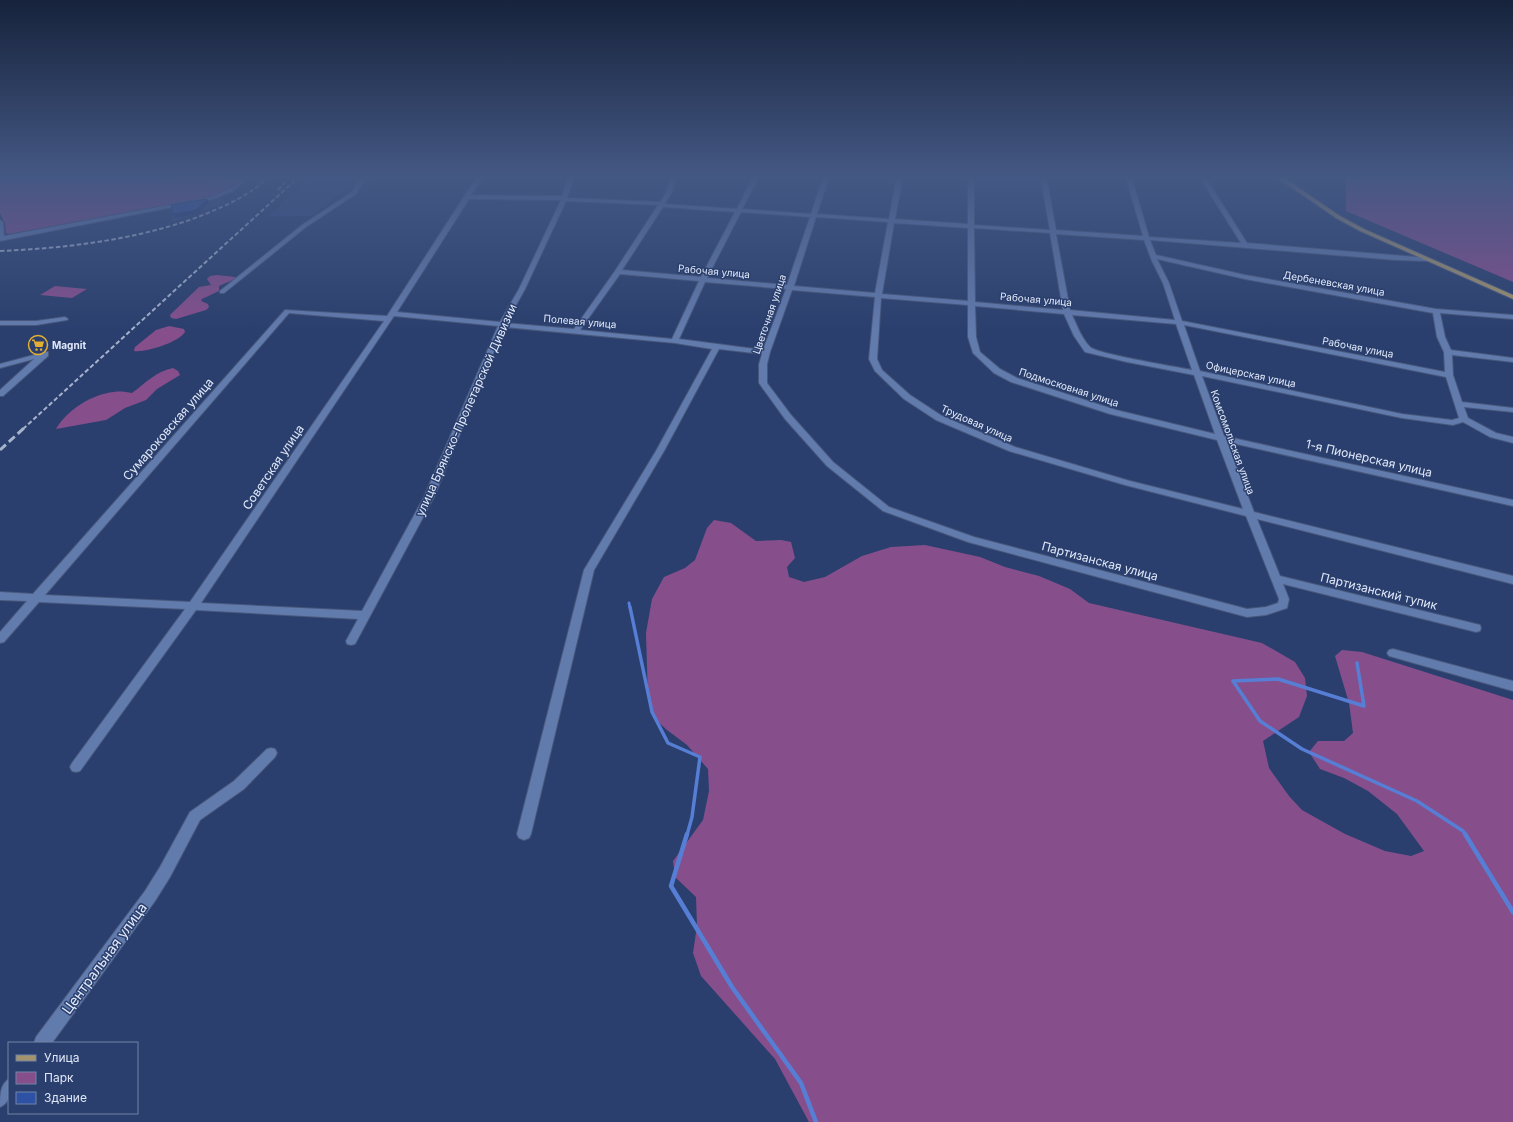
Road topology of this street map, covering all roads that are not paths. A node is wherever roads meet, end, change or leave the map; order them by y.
1 (0, 227) edge
2 (57, 227) edge
3 (302, 227) edge
4 (447, 227) edge
5 (551, 227) edge
6 (647, 227) edge
7 (730, 227) edge
8 (809, 227) edge
9 (891, 227) edge
10 (972, 227) edge
11 (978, 227) edge
12 (1052, 227) edge
13 (1143, 227) edge
14 (1234, 227) edge
15 (1360, 227) edge
16 (1053, 232) junction
17 (1, 238) edge
18 (1146, 238) junction
19 (1245, 245) junction
20 (1153, 256) junction
21 (1427, 259) junction
22 (618, 272) junction
23 (703, 280) junction
24 (789, 288) junction
25 (222, 292) dead end
26 (878, 296) junction
27 (1513, 297) edge
28 (972, 304) junction
29 (1436, 311) junction
30 (1066, 312) junction
31 (390, 316) junction
32 (1513, 317) edge
33 (65, 319) dead end
34 (1178, 322) junction
35 (0, 323) edge
36 (502, 324) junction
37 (576, 331) junction
38 (675, 341) junction
39 (717, 347) junction
40 (766, 352) junction
41 (1448, 352) junction
42 (1513, 360) edge
43 (0, 366) edge
44 (1198, 372) junction
45 (1450, 375) junction
46 (0, 394) edge
47 (1458, 404) junction
48 (1513, 410) edge
49 (1464, 419) junction
50 (1220, 438) junction
51 (1513, 440) edge
52 (830, 464) joint
53 (1513, 503) edge
54 (1249, 513) junction
55 (1276, 579) junction
56 (1513, 580) edge
57 (0, 596) edge
58 (36, 598) junction
59 (193, 606) junction
60 (365, 615) junction
61 (1476, 628) dead end
62 (0, 639) edge
63 (351, 642) dead end
64 (1394, 652) dead end
65 (1513, 686) edge
66 (271, 753) dead end
67 (76, 767) dead end
68 (524, 834) dead end
69 (43, 1042) edge
70 (8, 1088) edge
71 (0, 1100) edge

1 - 17 street
2 - 17 street
3 - 25 street
4 - 31 street, Советская улица
5 - 36 street, улица Брянско-Пролетарской Дивизии
6 - 22 street
7 - 23 street
8 - 24 street, Цветочная улица
9 - 26 street, Трудовая улица
10 - 28 street, Подмосковная улица
11 - 16 street
12 - 16 street, Офицерская улица
13 - 18 street, Комсомольская улица
14 - 19 street
15 - 21 main road
16 - 18 street
16 - 30 street, Офицерская улица
18 - 19 street
18 - 20 street, Комсомольская улица
19 - 21 street
20 - 29 street, Дербеневская улица
20 - 34 street, Комсомольская улица
21 - 27 main road
22 - 23 street, Рабочая улица
22 - 37 street
23 - 24 street, Рабочая улица
23 - 38 street
24 - 26 street, Рабочая улица
24 - 40 street, Цветочная улица
26 - 28 street, Рабочая улица
26 - 54 street, Трудовая улица
28 - 30 street, Рабочая улица
28 - 50 street, Подмосковная улица
29 - 32 street, Дербеневская улица
29 - 41 street
30 - 34 street, Рабочая улица
30 - 44 street, Офицерская улица
31 - 36 street, Полевая улица
31 - 58 street, Сумароковская улица
31 - 59 street, Советская улица
33 - 35 street
34 - 44 street, Комсомольская улица
34 - 45 street, Рабочая улица
36 - 37 street, Полевая улица
36 - 60 street, улица Брянско-Пролетарской Дивизии
37 - 38 street, Полевая улица
38 - 39 street, Полевая улица
39 - 40 street, Полевая улица
39 - 68 street
40 - 52 street, Цветочная улица
41 - 42 street
41 - 45 street
43 - 46 street
44 - 49 street, Офицерская улица
44 - 50 street, Комсомольская улица
45 - 47 street
47 - 48 street
47 - 49 street
49 - 51 street
50 - 53 street, 1-я Пионерская улица
50 - 54 street, Комсомольская улица
52 - 55 street, Партизанская улица
54 - 55 street, Партизанская улица
54 - 56 street
55 - 61 street, Партизанский тупик
57 - 58 street
58 - 59 street
58 - 62 street, Сумароковская улица
59 - 60 street
59 - 67 street, Советская улица
60 - 63 street, улица Брянско-Пролетарской Дивизии
64 - 65 street
66 - 69 street, Центральная улица
70 - 71 street

